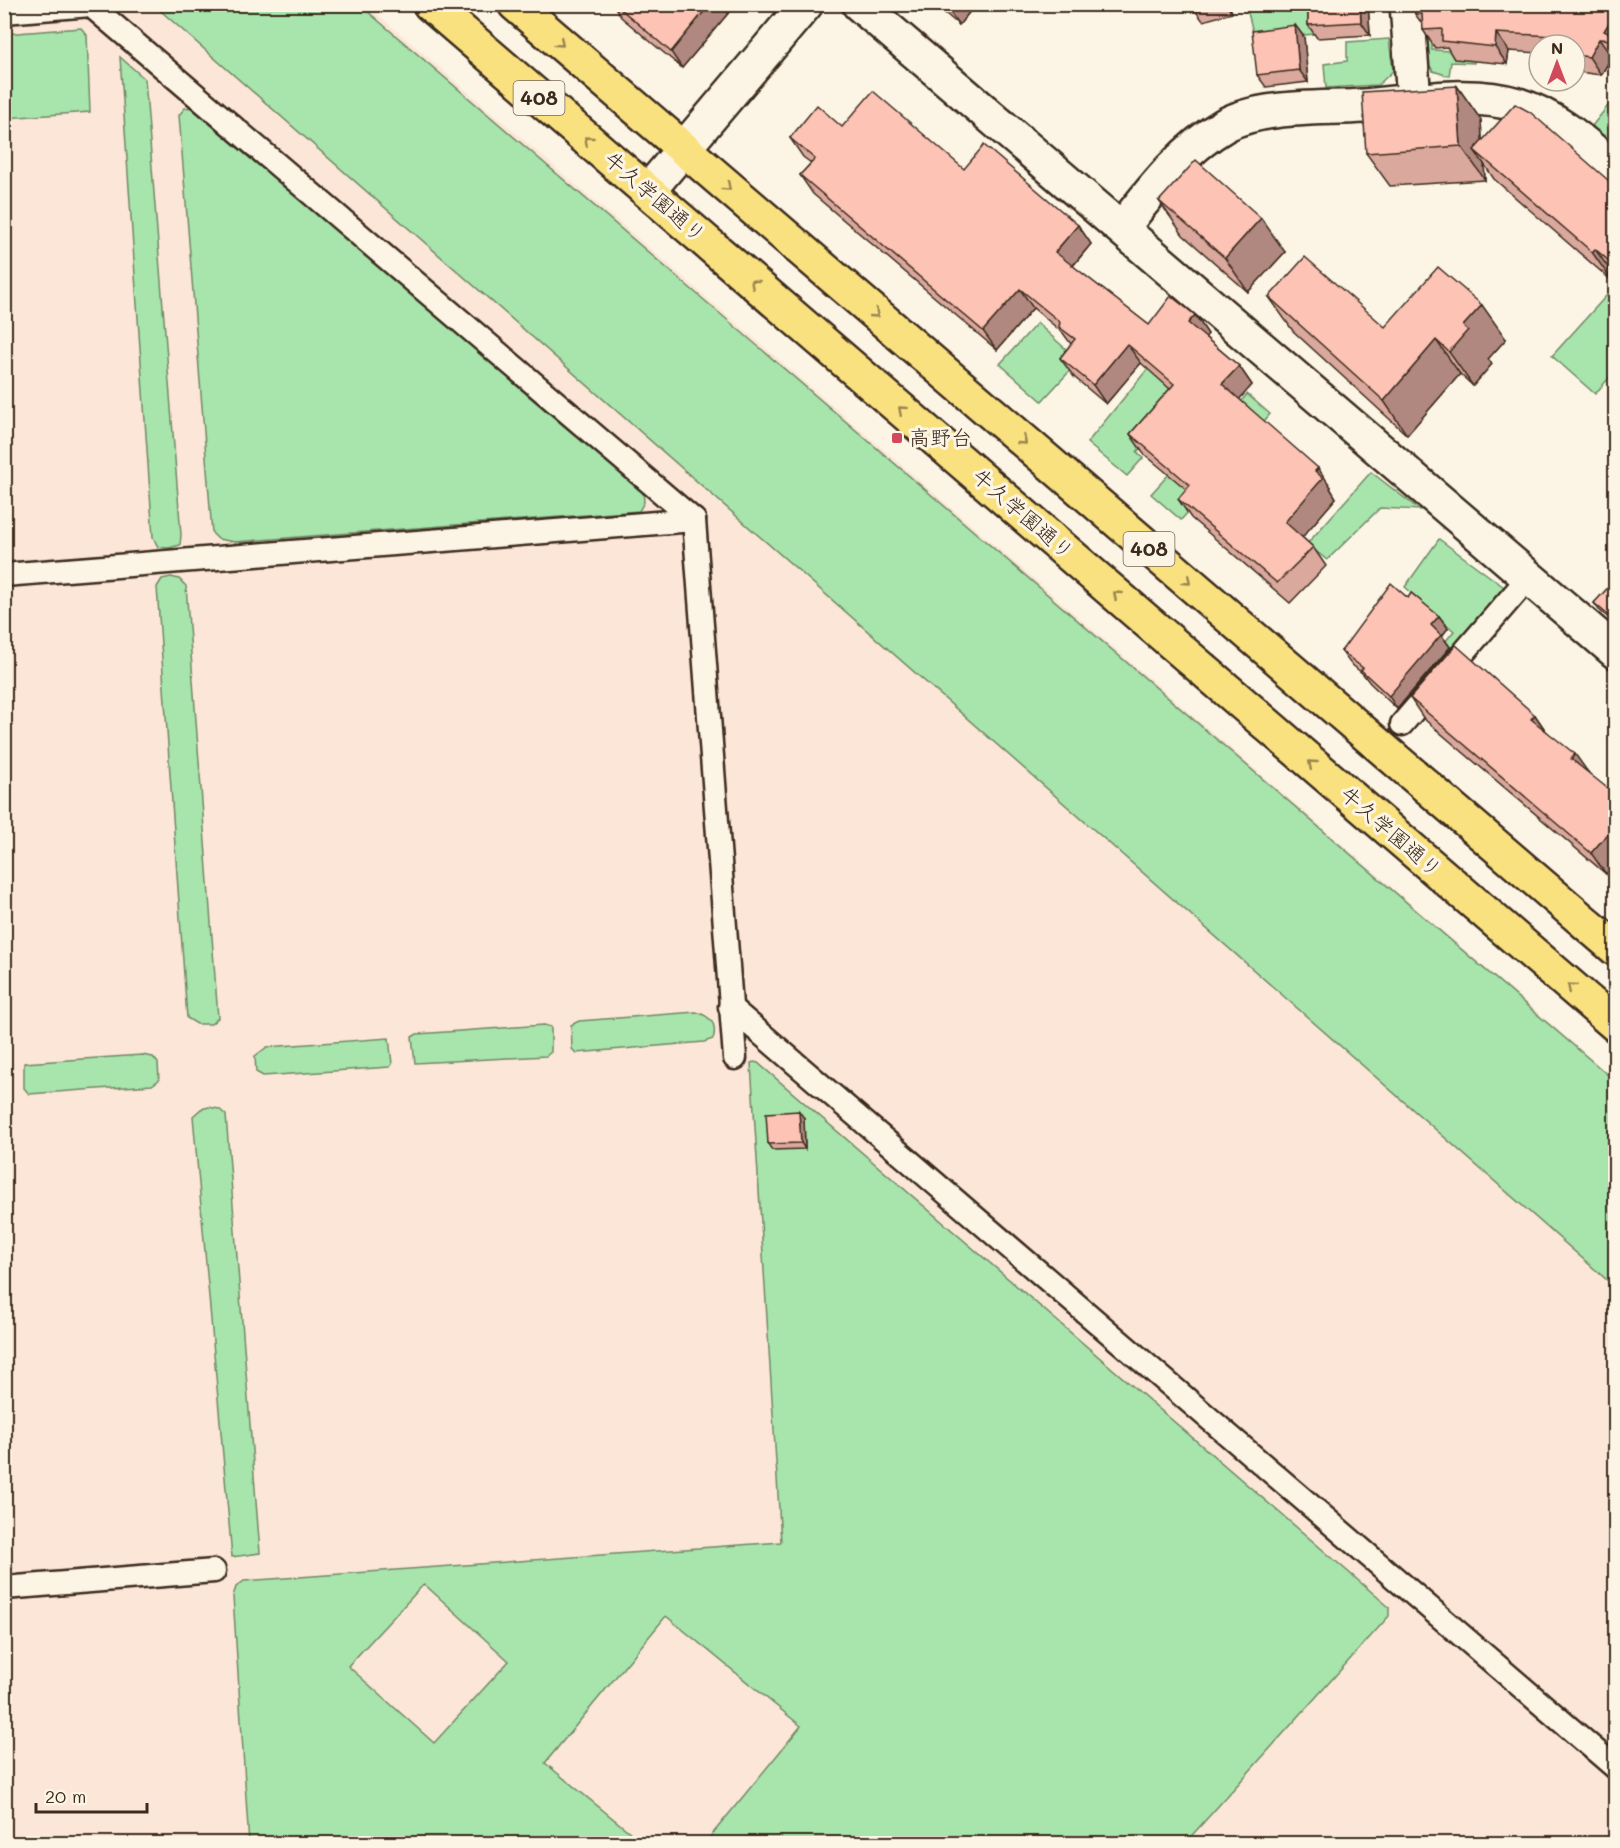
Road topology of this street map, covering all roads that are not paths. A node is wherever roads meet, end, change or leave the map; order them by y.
1 (430, 4) edge
2 (515, 4) edge
3 (806, 4) edge
4 (859, 4) edge
5 (1407, 4) edge
6 (90, 5) edge
7 (4, 12) edge
8 (1414, 101) junction
9 (683, 148) junction
10 (1616, 170) edge
11 (648, 191) junction
12 (1122, 228) junction
13 (694, 520) junction
14 (4, 575) edge
15 (1528, 577) junction
16 (1616, 652) edge
17 (1402, 724) dead end
18 (1616, 949) edge
19 (730, 1007) junction
20 (1616, 1025) edge
21 (735, 1058) dead end
22 (214, 1571) dead end
23 (4, 1588) edge
24 (1616, 1768) edge

11 -> 1 highway, 牛久学園通り / 408
2 -> 9 highway, 408
3 - 9 street
4 - 12 street
5 - 8 street
6 - 7 lane
6 - 13 lane
8 - 10 street
8 - 12 street
9 - 11 street
9 -> 18 highway, 408
20 -> 11 highway, 牛久学園通り / 408
12 - 15 street
13 - 14 lane
13 - 19 lane
15 - 16 street
15 - 17 lane
19 - 21 lane
19 - 24 lane
22 - 23 lane

